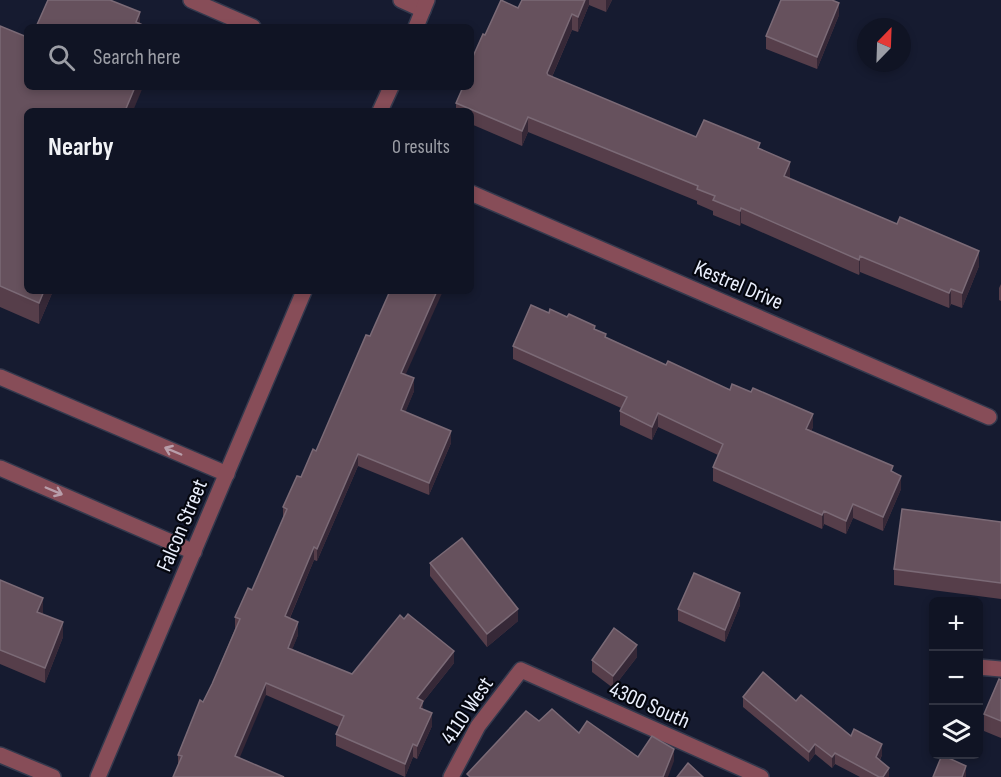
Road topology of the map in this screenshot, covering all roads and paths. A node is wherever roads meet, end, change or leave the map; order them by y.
1 (191, 0) edge
2 (401, 0) edge
3 (425, 5) edge
4 (246, 24) edge
5 (417, 24) edge
6 (389, 90) edge
7 (381, 108) edge
8 (474, 194) edge
9 (303, 294) edge
10 (0, 377) edge
11 (988, 417) dead end
12 (0, 468) edge
13 (227, 474) junction
14 (194, 552) junction
15 (983, 667) edge
16 (1001, 669) edge
17 (521, 670) joint
18 (0, 754) edge
19 (53, 777) edge
20 (98, 777) edge
21 (451, 777) edge
22 (761, 777) edge

1 - 4 street
2 - 3 street
3 - 5 street
6 - 7 street
8 - 11 street, Kestrel Drive
9 - 13 street, Falcon Street
13 -> 10 street
12 -> 14 street
13 - 14 street, Falcon Street
14 - 20 street, Falcon Street
15 - 16 street
17 - 21 street, 4110 West
17 - 22 street, 4300 South
18 - 19 street

